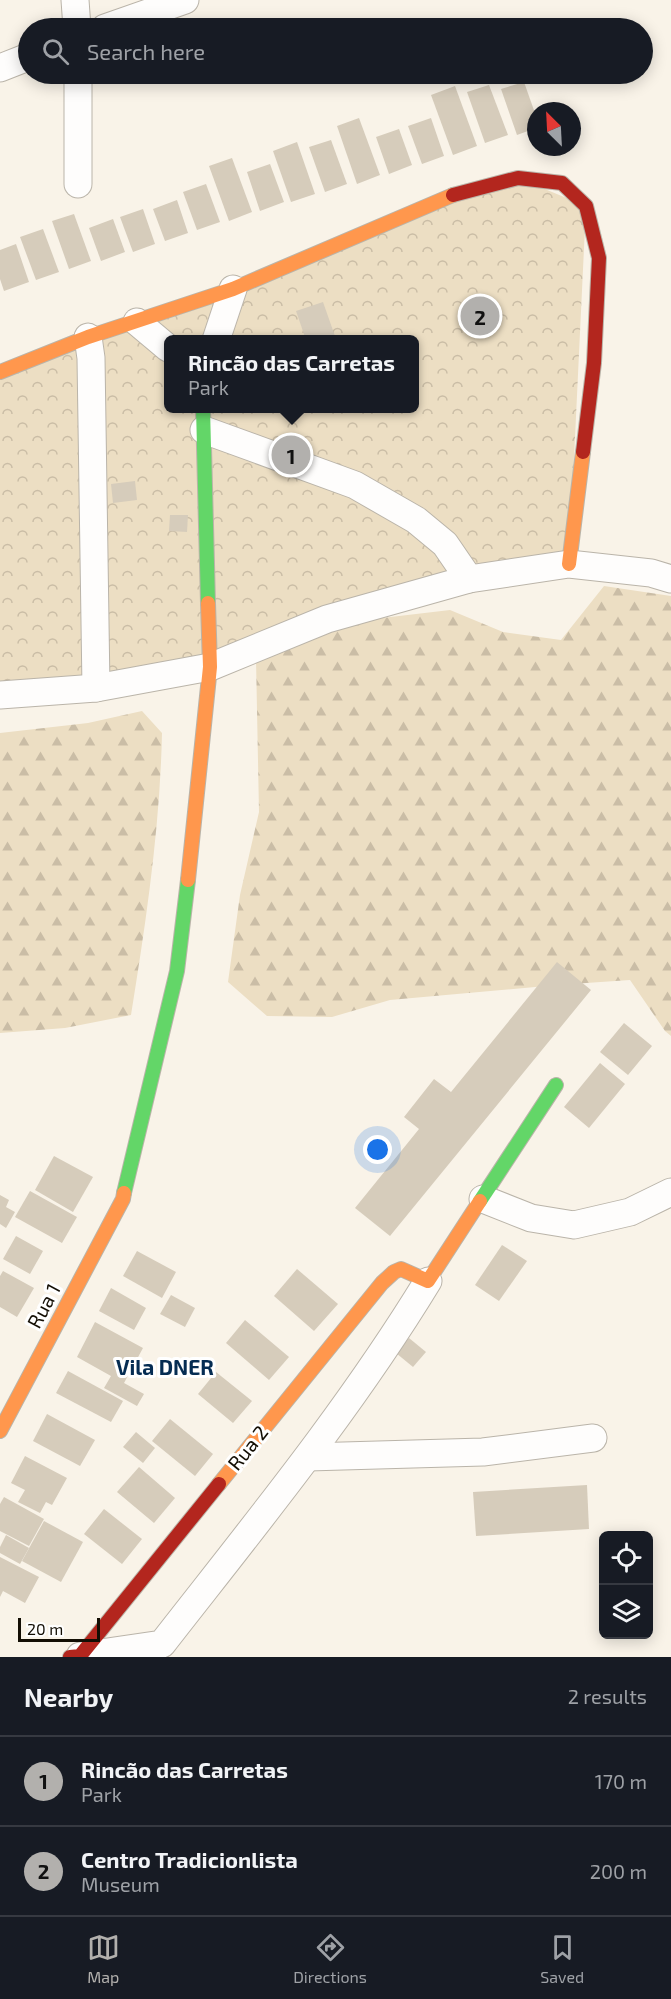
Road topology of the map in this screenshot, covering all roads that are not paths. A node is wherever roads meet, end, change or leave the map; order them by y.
1 (75, 0) edge
2 (184, 0) edge
3 (76, 18) edge
4 (133, 18) edge
5 (18, 61) edge
6 (0, 68) edge
7 (78, 84) edge
8 (78, 184) dead end
9 (233, 289) junction
10 (137, 322) junction
11 (217, 335) edge
12 (88, 338) junction
13 (164, 345) edge
14 (0, 372) edge
15 (204, 419) edge
16 (569, 564) junction
17 (470, 579) junction
18 (671, 579) edge
19 (210, 667) junction
20 (96, 688) junction
21 (0, 695) edge
22 (556, 1085) dead end
23 (671, 1192) edge
24 (483, 1199) junction
25 (428, 1281) junction
26 (0, 1431) edge
27 (593, 1438) dead end
28 (308, 1457) junction
29 (75, 1656) edge

1 - 3 street
2 - 4 street
5 - 6 street
7 - 8 street
9 - 10 street
9 - 11 street
9 - 16 street
10 - 12 street
10 - 13 street
12 - 14 street
12 - 20 street
15 - 17 street
15 - 19 street, Rua 1
16 - 17 street
16 - 18 street
17 - 19 street
19 - 20 street
19 - 26 street, Rua 1
20 - 21 street
22 - 24 street, Rua 2
23 - 24 street
24 - 25 street, Rua 2
25 - 28 street, Rua 2
25 - 29 street, Rua 2
27 - 28 street
28 - 29 street, Rua 2

